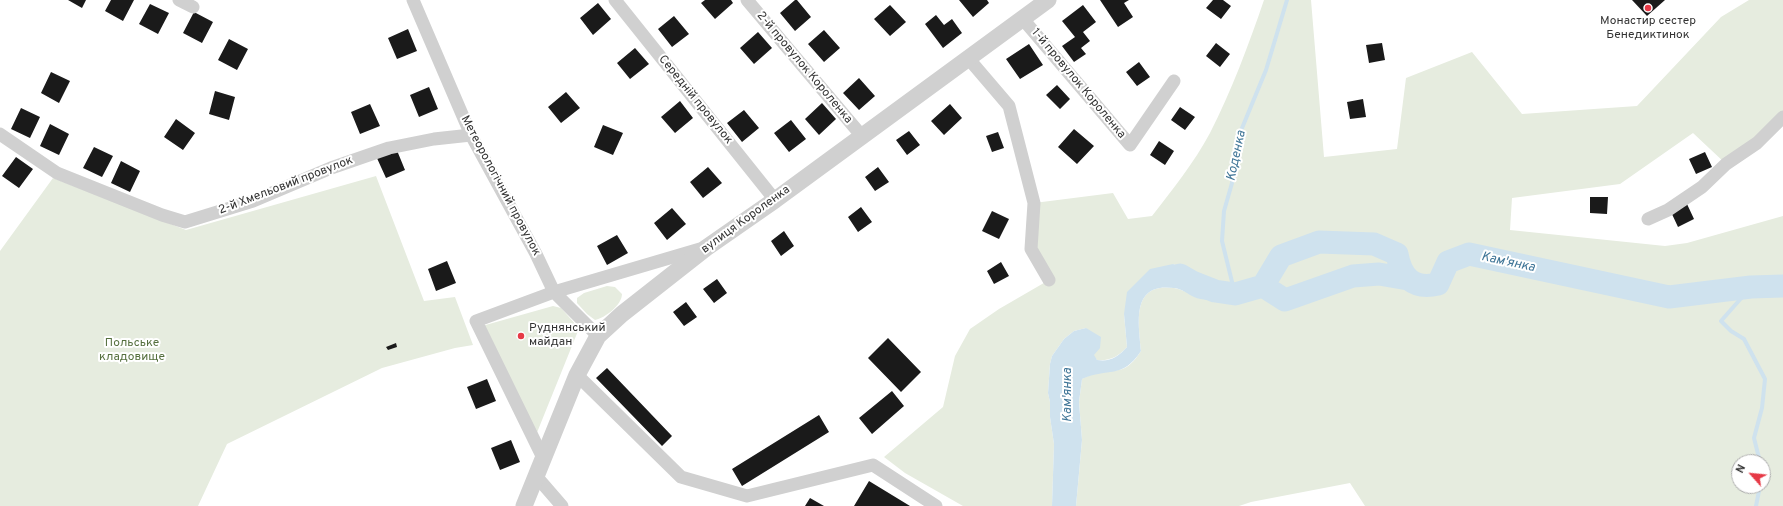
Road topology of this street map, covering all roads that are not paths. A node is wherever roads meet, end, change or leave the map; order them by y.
1 (179, 0) edge
2 (413, 0) edge
3 (615, 0) edge
4 (747, 0) edge
5 (1048, 0) edge
6 (194, 7) dead end
7 (1022, 18) junction
8 (968, 58) junction
9 (1174, 81) dead end
10 (1783, 117) edge
11 (0, 134) edge
12 (472, 135) junction
13 (861, 135) junction
14 (775, 200) junction
15 (1648, 219) dead end
16 (706, 248) junction
17 (1049, 280) dead end
18 (554, 292) junction
19 (598, 336) junction
20 (577, 375) junction
21 (543, 458) junction
22 (536, 476) junction
23 (524, 506) edge
24 (562, 506) edge
25 (936, 506) edge

1 - 6 street
2 - 12 street, Метеорологічний провулок
3 - 14 street, Середній провулок
4 - 13 street, 2-й провулок Короленка
5 - 7 street, вулиця Короленка
7 - 8 street, вулиця Короленка
7 - 9 street, 1-й провулок Короленка
8 - 13 street, вулиця Короленка
8 - 17 street
10 - 15 street
11 - 12 street, 2-й Хмельовий провулок
12 - 18 street, Метеорологічний провулок
13 - 14 street, вулиця Короленка
14 - 16 street, вулиця Короленка
16 - 18 street
16 - 19 street, вулиця Короленка
18 - 19 street, Метеорологічний провулок
18 - 21 street
19 - 20 street, вулиця Короленка
20 - 21 street, вулиця Короленка
20 - 25 street
21 - 22 street, вулиця Короленка
22 - 23 street, вулиця Короленка
22 - 24 street

